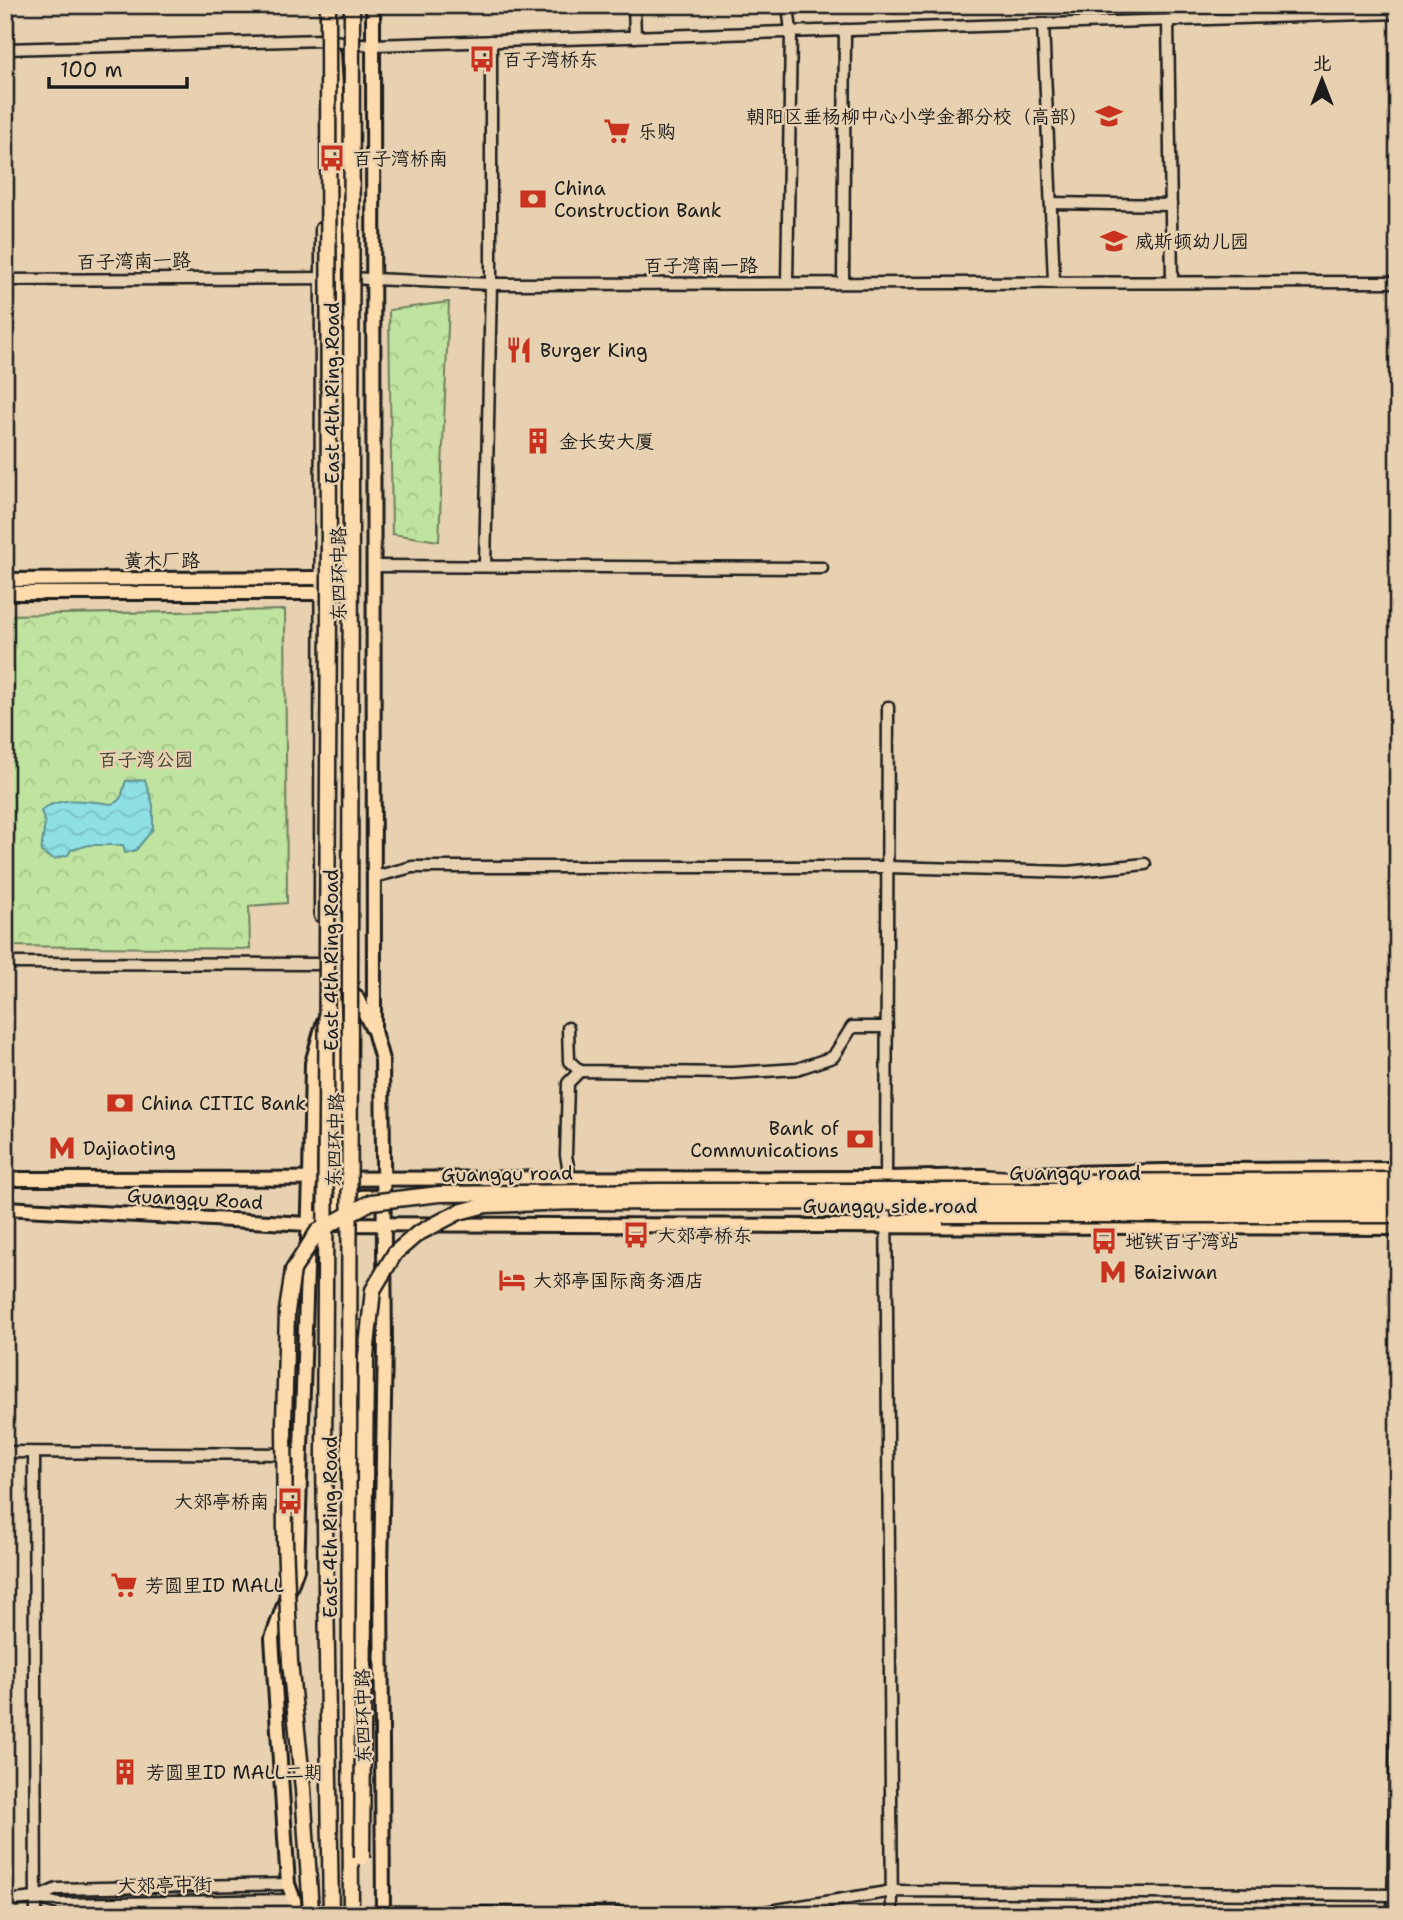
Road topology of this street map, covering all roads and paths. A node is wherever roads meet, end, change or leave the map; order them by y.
1 (323, 5) edge
2 (328, 5) edge
3 (334, 5) edge
4 (354, 5) edge
5 (373, 5) edge
6 (634, 5) edge
7 (788, 5) edge
8 (1398, 13) edge
9 (1168, 20) junction
10 (1043, 24) junction
11 (845, 30) junction
12 (791, 32) junction
13 (635, 37) junction
14 (328, 41) junction
15 (491, 41) junction
16 (358, 44) junction
17 (372, 45) junction
18 (5, 49) edge
19 (1052, 203) junction
20 (1171, 205) junction
21 (321, 278) junction
22 (338, 278) junction
23 (357, 278) junction
24 (5, 280) edge
25 (373, 280) junction
26 (1054, 281) junction
27 (1172, 281) junction
28 (843, 282) junction
29 (1398, 282) edge
30 (787, 283) junction
31 (491, 284) junction
32 (373, 566) junction
33 (485, 566) junction
34 (822, 568) dead end
35 (320, 578) junction
36 (5, 580) edge
37 (5, 593) edge
38 (320, 593) junction
39 (888, 707) dead end
40 (1145, 864) dead end
41 (887, 867) junction
42 (374, 877) junction
43 (5, 963) edge
44 (320, 964) junction
45 (356, 996) junction
46 (333, 997) junction
47 (887, 1027) junction
48 (568, 1028) dead end
49 (374, 1031) junction
50 (320, 1032) junction
51 (580, 1071) junction
52 (339, 1087) junction
53 (356, 1087) junction
54 (1398, 1169) edge
55 (1306, 1170) junction
56 (976, 1177) junction
57 (339, 1178) junction
58 (356, 1178) junction
59 (383, 1178) junction
60 (499, 1178) junction
61 (570, 1178) joint
62 (886, 1178) junction
63 (5, 1179) edge
64 (310, 1179) junction
65 (1398, 1180) edge
66 (1398, 1191) edge
67 (451, 1196) junction
68 (383, 1197) junction
69 (347, 1198) junction
70 (1398, 1203) edge
71 (5, 1208) edge
72 (1398, 1215) edge
73 (383, 1223) junction
74 (308, 1224) junction
75 (347, 1224) junction
76 (886, 1225) junction
77 (1303, 1228) junction
78 (1398, 1228) edge
79 (5, 1452) edge
80 (34, 1452) junction
81 (300, 1454) junction
82 (324, 1459) joint
83 (1398, 1592) edge
84 (288, 1884) junction
85 (893, 1891) junction
86 (1396, 1895) edge
87 (36, 1898) junction
88 (294, 1900) junction
89 (5, 1901) edge
90 (311, 1913) edge
91 (383, 1913) edge
92 (36, 1915) edge
93 (295, 1915) edge
94 (331, 1915) edge
95 (353, 1915) edge
96 (892, 1915) edge
97 (1394, 1915) edge

1 - 14 street, 东四环中路
2 - 82 highway, East 4th Ring Road, bridge
3 - 14 main road, 东四环中路
4 - 16 main road, 东四环中路
4 - 95 highway, East 4th Ring Road, bridge
5 - 17 main road, 东四环中路
6 - 13 street
7 - 12 street
8 - 9 street
9 - 10 street
9 - 20 street
10 - 11 street
10 - 19 street
11 - 12 street
11 - 28 street
12 - 13 street
12 - 30 street
13 - 15 street
14 - 16 street
14 - 18 street
14 - 21 street, 东四环中路
14 - 22 main road, 东四环中路
15 - 17 street
15 - 31 street
16 - 17 street
16 - 23 main road, 东四环中路
17 - 25 main road, 东四环中路
19 - 20 street
19 - 26 street
20 - 27 street
21 - 22 street, 百子湾南一路
21 - 24 street, 百子湾南一路
21 - 35 street, 东四环中路
22 - 23 street, 百子湾南一路
22 - 46 main road, 东四环中路
23 - 25 street, 百子湾南一路
23 - 45 main road, 东四环中路
25 - 31 street, 百子湾南一路
25 - 32 main road, 东四环中路
26 - 27 street, 百子湾南一路
26 - 28 street, 百子湾南一路
27 - 29 street, 百子湾南一路
28 - 30 street, 百子湾南一路
30 - 31 street, 百子湾南一路
31 - 33 street
32 - 33 street
32 - 42 main road, 东四环中路
33 - 34 street
35 - 36 main road, 黄木厂路
35 - 38 street, 东四环中路
37 - 38 main road
38 - 44 street, 东四环中路
39 - 41 street
40 - 41 street
41 - 42 street
41 - 47 street
42 - 49 main road, 东四环中路
43 - 44 street
44 - 50 street, 东四环中路
45 - 49 main road
45 - 53 main road, 东四环中路
46 - 50 main road
46 - 52 main road, 东四环中路
47 - 51 street
47 - 62 street
48 - 51 street
49 - 59 main road, 东四环中路
50 - 64 main road, 东四环中路
51 - 61 street
52 - 53 main road
52 - 57 main road, 东四环中路
53 - 58 main road, 东四环中路
54 - 55 main road, Guangqu side road
55 - 56 main road, Guangqu side road
55 - 77 street
56 - 62 main road, Guangqu side road
56 - 65 highway, bridge
57 - 58 main road, Guangqu Road
57 - 64 main road, Guangqu Road
57 - 69 main road, 东四环中路
58 - 59 main road, Guangqu Road
58 - 69 main road, 东四环中路
59 - 60 main road, Guangqu side road
59 - 68 main road, 东四环中路
60 - 62 main road, Guangqu side road
60 - 67 main road
61 - 67 main road
62 - 76 street
63 - 64 main road, Guangqu Road
64 - 74 main road, 东四环中路
66 - 90 highway, Guangqu road, bridge
67 - 68 main road
68 - 69 main road
68 - 73 main road, 东四环中路
69 - 74 main road
69 - 75 main road, 东四环中路
70 - 95 highway, Guangqu road, bridge
71 - 74 main road, Guangqu Road
72 - 76 highway, bridge
73 - 75 main road, Guangqu Road
73 - 76 main road, Guangqu side road
73 - 91 main road, 东四环中路
74 - 75 main road, Guangqu Road
74 - 81 main road, 东四环中路
76 - 77 main road, Guangqu side road
76 - 85 street
77 - 78 main road, Guangqu side road
79 - 80 street
80 - 81 street
80 - 87 street
81 - 84 main road, 东四环中路
82 - 94 highway, 东四环中路
83 - 86 street
84 - 87 street, 大郊亭中街
84 - 88 main road, 东四环中路
85 - 86 street
85 - 91 street
85 - 96 street
86 - 97 street
87 - 88 street, 大郊亭中街
87 - 89 street, 大郊亭中街
87 - 92 street
88 - 93 main road, 东四环中路

